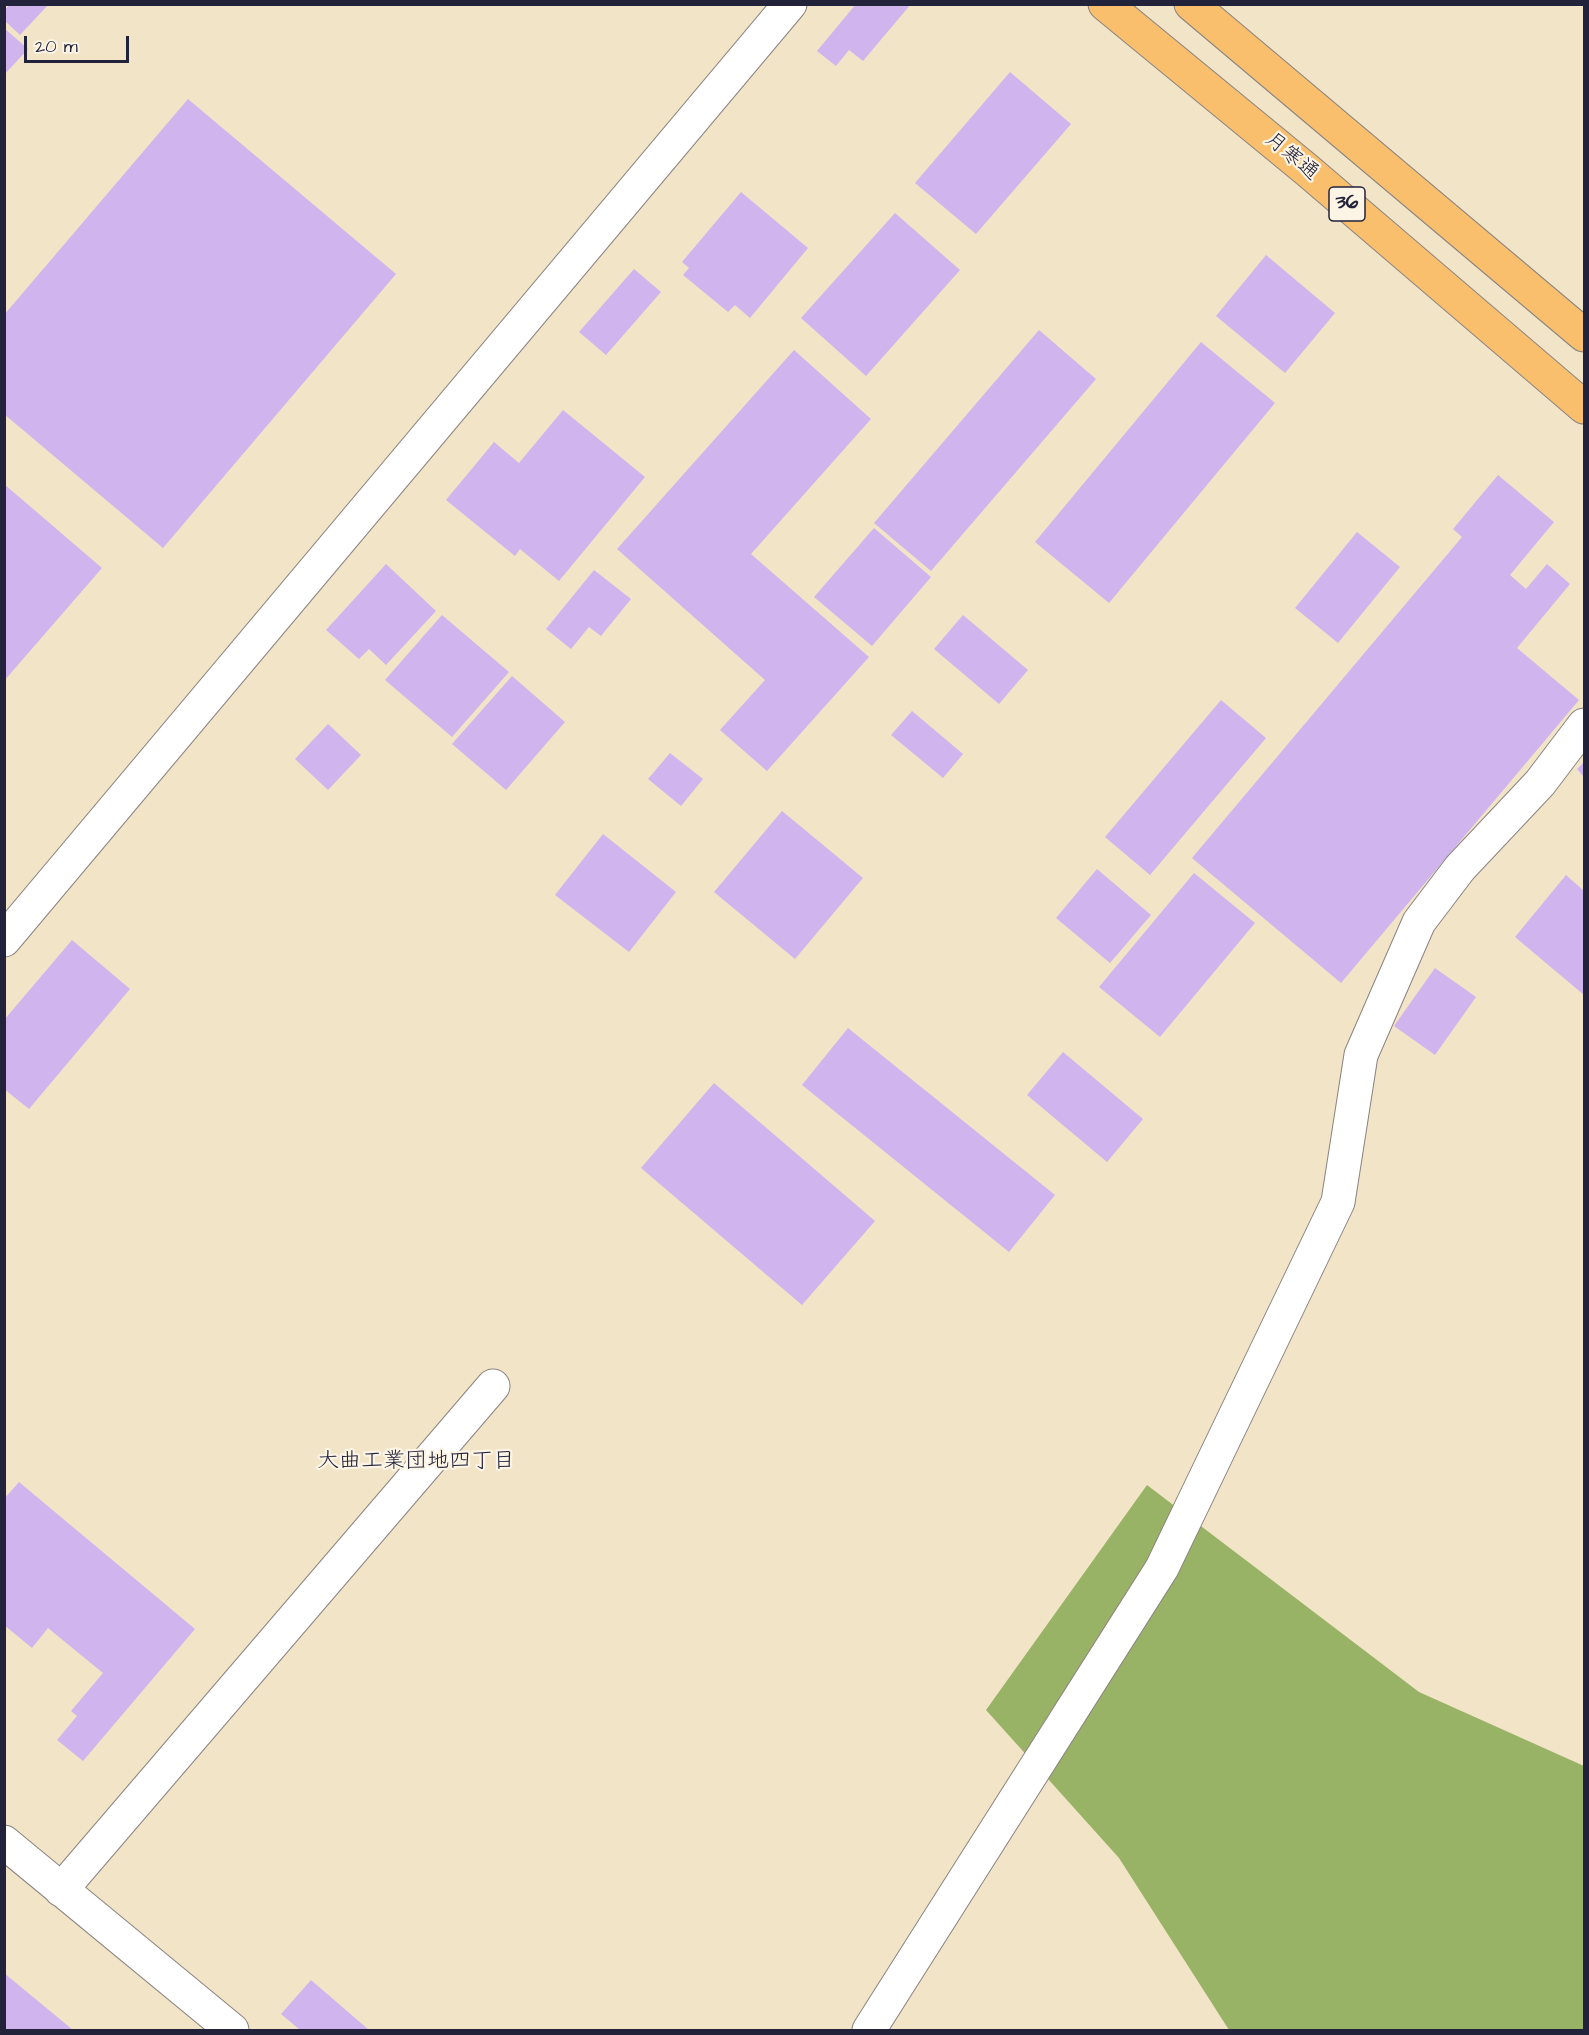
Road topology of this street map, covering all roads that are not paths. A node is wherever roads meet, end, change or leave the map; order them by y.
1 (790, 4) edge
2 (1105, 4) edge
3 (1191, 4) edge
4 (1584, 334) edge
5 (1584, 406) edge
6 (1584, 725) edge
7 (4, 940) edge
8 (493, 1386) dead end
9 (4, 1842) edge
10 (61, 1890) junction
11 (232, 2031) edge
12 (869, 2031) edge

1 - 7 street
2 - 5 highway, 月寒通 / 36
3 - 4 highway, 36
6 - 12 street
8 - 10 street
9 - 10 street
10 - 11 street

